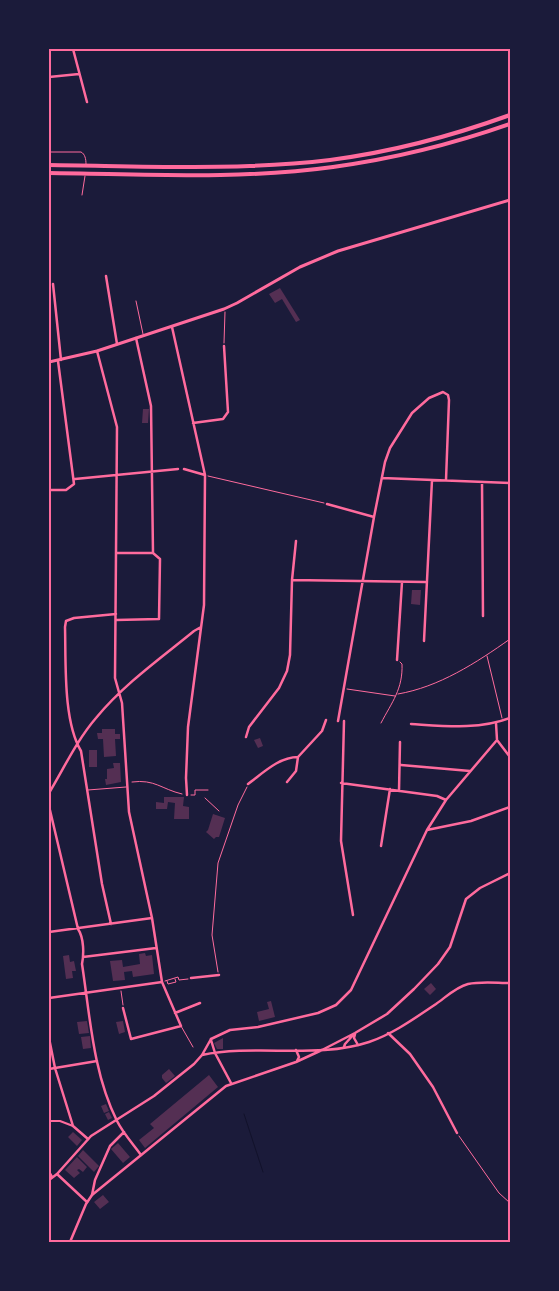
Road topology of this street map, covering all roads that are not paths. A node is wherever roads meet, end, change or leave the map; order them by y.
1 (73, 49) edge
2 (79, 74) junction
3 (49, 78) edge
4 (87, 102) dead end
5 (510, 115) edge
6 (510, 124) edge
7 (49, 152) edge
8 (49, 164) edge
9 (49, 173) edge
10 (82, 195) dead end
11 (510, 200) edge
12 (106, 276) dead end
13 (54, 284) dead end
14 (136, 301) dead end
15 (172, 327) junction
16 (143, 336) junction
17 (136, 338) junction
18 (117, 344) junction
19 (224, 346) road end
20 (97, 351) junction
21 (60, 361) junction
22 (49, 362) edge
23 (193, 423) junction
24 (178, 470) dead end
25 (184, 470) dead end
26 (152, 472) junction
27 (117, 474) junction
28 (205, 475) junction
29 (382, 478) junction
30 (74, 479) junction
31 (432, 480) junction
32 (446, 480) junction
33 (482, 482) junction
34 (510, 483) edge
35 (49, 490) edge
36 (327, 504) road end
37 (374, 517) junction
38 (296, 541) dead end
39 (116, 553) junction
40 (152, 553) junction
41 (292, 580) junction
42 (362, 581) junction
43 (402, 582) junction
44 (426, 582) junction
45 (116, 614) junction
46 (482, 616) dead end
47 (116, 620) junction
48 (202, 627) junction
49 (424, 641) dead end
50 (397, 660) road end
51 (119, 693) junction
52 (510, 718) edge
53 (326, 720) dead end
54 (338, 721) dead end
55 (344, 721) dead end
56 (496, 722) junction
57 (411, 724) dead end
58 (246, 736) dead end
59 (497, 740) junction
60 (400, 742) dead end
61 (77, 745) junction
62 (298, 757) junction
63 (510, 757) edge
64 (401, 765) junction
65 (470, 771) junction
66 (287, 782) dead end
67 (341, 783) junction
68 (248, 784) road end
69 (127, 787) junction
70 (390, 789) junction
71 (87, 790) junction
72 (399, 790) junction
73 (49, 793) edge
74 (188, 795) road end
75 (205, 798) dead end
76 (446, 800) junction
77 (49, 806) edge
78 (510, 807) edge
79 (219, 811) dead end
80 (427, 830) junction
81 (380, 846) dead end
82 (510, 873) edge
83 (353, 915) dead end
84 (152, 918) junction
85 (110, 924) junction
86 (78, 929) junction
87 (49, 932) edge
88 (156, 948) junction
89 (83, 957) junction
90 (218, 975) road end
91 (191, 978) road end
92 (162, 982) junction
93 (510, 983) edge
94 (86, 993) junction
95 (49, 998) edge
96 (200, 1003) dead end
97 (123, 1008) road end
98 (175, 1013) junction
99 (181, 1026) junction
100 (355, 1033) junction
101 (388, 1033) junction
102 (49, 1038) edge
103 (211, 1039) junction
104 (358, 1045) junction
105 (193, 1047) dead end
106 (344, 1047) junction
107 (296, 1050) junction
108 (322, 1050) junction
109 (215, 1053) junction
110 (202, 1056) junction
111 (97, 1061) junction
112 (296, 1062) junction
113 (55, 1068) junction
114 (49, 1069) edge
115 (232, 1084) junction
116 (116, 1119) junction
117 (49, 1121) edge
118 (73, 1126) junction
119 (124, 1132) junction
120 (457, 1133) road end
121 (88, 1139) junction
122 (141, 1156) junction
123 (49, 1172) edge
124 (59, 1175) junction
125 (52, 1177) junction
126 (49, 1180) edge
127 (92, 1195) junction
128 (87, 1202) junction
129 (70, 1242) edge

1 - 2 street
2 - 3 street
2 - 4 street
5 - 8 highway
6 - 9 highway
7 - 10 lane
11 - 15 main road
12 - 18 street
13 - 21 street
14 - 16 lane
15 - 16 main road
15 - 23 street
16 - 17 main road
17 - 18 main road
17 - 26 street
18 - 20 main road
19 - 23 street
20 - 21 main road
20 - 27 street
21 - 22 main road
21 - 30 street
23 - 28 street
24 - 26 street
25 - 28 street
26 - 27 street
26 - 40 street
27 - 30 street
27 - 39 street
28 - 48 street
29 - 31 street
29 - 32 street
29 - 37 street
30 - 35 street
31 - 32 street
31 - 44 street
32 - 33 street
33 - 34 street
33 - 46 street
36 - 37 street
37 - 42 street
38 - 41 street
39 - 40 street
39 - 45 street
40 - 47 street
41 - 42 street
41 - 58 street
42 - 43 street
42 - 54 street
43 - 44 street
43 - 50 street
44 - 49 street
45 - 47 street
45 - 61 street
47 - 51 street
48 - 51 street
48 - 74 street
51 - 61 street
51 - 69 street
52 - 56 street
53 - 62 street
55 - 67 street
56 - 57 street
56 - 59 street
59 - 63 street
59 - 65 street
60 - 64 street
61 - 71 street
61 - 73 street
62 - 66 street
62 - 68 street
64 - 65 street
64 - 72 street
65 - 76 street
67 - 70 street
67 - 83 street
69 - 71 lane
69 - 84 street
70 - 72 street
70 - 81 street
71 - 85 street
72 - 76 street
75 - 79 lane
76 - 80 street
77 - 86 street
78 - 80 street
80 - 103 street
82 - 100 street
84 - 85 street
84 - 88 street
85 - 86 street
86 - 87 street
86 - 89 street
88 - 89 street
88 - 92 street
89 - 94 street
90 - 91 street
92 - 94 street
92 - 98 street
93 - 101 street
94 - 95 street
94 - 111 street
96 - 98 street
97 - 99 street
98 - 99 street
99 - 105 lane
100 - 104 street
100 - 106 street
100 - 108 street
101 - 104 street
101 - 120 street
102 - 113 street
103 - 109 street
103 - 110 street
104 - 106 street
106 - 108 street
107 - 108 street
107 - 109 street
107 - 112 street
108 - 112 street
109 - 110 street
109 - 115 street
110 - 116 street
111 - 113 street
111 - 116 street
112 - 115 street
113 - 114 street
113 - 118 street
115 - 122 street
116 - 119 street
116 - 121 street
117 - 118 street
118 - 121 street
119 - 122 street
119 - 127 street
121 - 124 street
122 - 127 street
123 - 125 street
124 - 125 street
124 - 128 street
125 - 126 street
127 - 128 street
128 - 129 street

